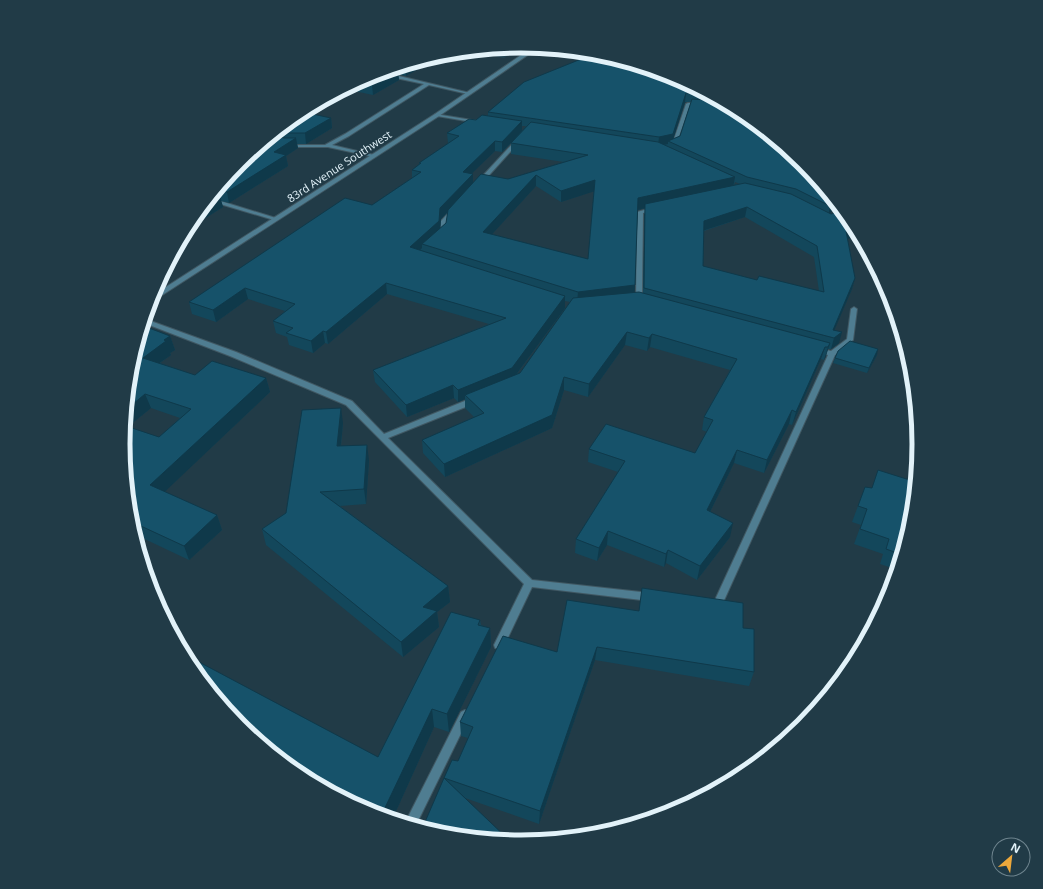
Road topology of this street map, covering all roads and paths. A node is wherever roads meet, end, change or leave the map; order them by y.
1 (527, 53) edge
2 (392, 76) edge
3 (428, 84) junction
4 (468, 93) junction
5 (706, 104) edge
6 (437, 115) junction
7 (483, 122) edge
8 (523, 136) edge
9 (279, 144) edge
10 (327, 145) junction
11 (670, 147) edge
12 (372, 156) junction
13 (475, 187) edge
14 (215, 202) edge
15 (460, 204) edge
16 (662, 207) edge
17 (276, 219) junction
18 (439, 238) edge
19 (160, 294) edge
20 (638, 302) edge
21 (854, 309) dead end
22 (150, 323) edge
23 (810, 348) edge
24 (832, 354) junction
25 (486, 395) edge
26 (383, 436) junction
27 (529, 583) junction
28 (655, 597) edge
29 (702, 603) edge
30 (493, 656) edge
31 (469, 706) edge
32 (412, 820) edge

1 - 4 street, 83rd Avenue Southwest
2 - 3 street
3 - 4 street
3 - 10 street
4 - 6 street, 83rd Avenue Southwest
5 - 11 street
6 - 7 street
6 - 12 street, 83rd Avenue Southwest
8 - 13 street
9 - 10 street
10 - 12 street
12 - 17 street, 83rd Avenue Southwest
14 - 17 street
15 - 18 street
16 - 20 street
17 - 19 street, 83rd Avenue Southwest
21 - 24 street
22 - 26 street
23 - 24 street
24 - 29 street
25 - 26 street
26 - 27 street
27 - 28 street
27 - 30 street
31 - 32 street

